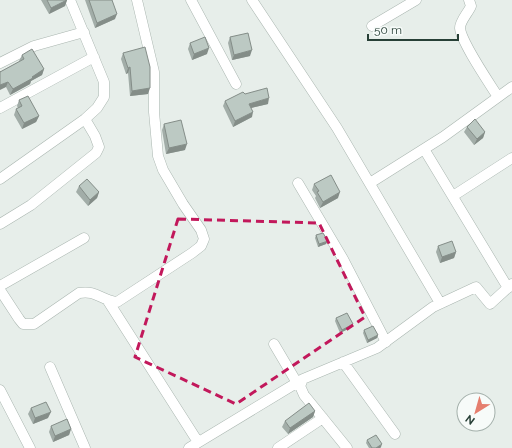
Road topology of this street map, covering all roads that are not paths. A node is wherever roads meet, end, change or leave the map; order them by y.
1 (70, 0) edge
2 (137, 0) edge
3 (191, 0) edge
4 (416, 0) edge
5 (469, 0) edge
6 (254, 1) edge
7 (372, 26) dead end
8 (84, 32) junction
9 (94, 57) junction
10 (0, 63) edge
11 (236, 84) dead end
12 (512, 87) edge
13 (498, 97) junction
14 (0, 108) edge
15 (85, 119) junction
16 (424, 149) junction
17 (512, 158) edge
18 (0, 179) edge
19 (298, 183) dead end
20 (370, 183) junction
21 (453, 196) junction
22 (0, 224) edge
23 (84, 238) dead end
24 (0, 286) edge
25 (510, 286) edge
26 (0, 290) edge
27 (108, 301) junction
28 (440, 303) junction
29 (386, 342) junction
30 (274, 344) dead end
31 (343, 362) junction
32 (50, 367) dead end
33 (300, 381) junction
34 (0, 390) edge
35 (323, 418) junction
36 (395, 434) dead end
37 (198, 442) junction
38 (30, 448) edge
39 (85, 448) edge
40 (188, 448) edge
41 (278, 448) edge
42 (348, 448) edge

1 - 8 street
2 - 27 street
3 - 11 street
4 - 7 street
5 - 13 street
6 - 20 street
8 - 9 street
8 - 10 street
9 - 14 street
9 - 15 street
12 - 13 street
13 - 16 street
15 - 18 street
15 - 22 street
16 - 20 street
16 - 21 street
17 - 21 street
19 - 29 street
20 - 28 street
21 - 25 street
23 - 24 street
25 - 28 street
26 - 27 street
27 - 37 street
28 - 29 street
29 - 31 street
30 - 33 street
31 - 33 street
31 - 36 street
32 - 39 street
33 - 35 street
33 - 37 street
34 - 38 street
35 - 41 street
35 - 42 street
37 - 40 street

